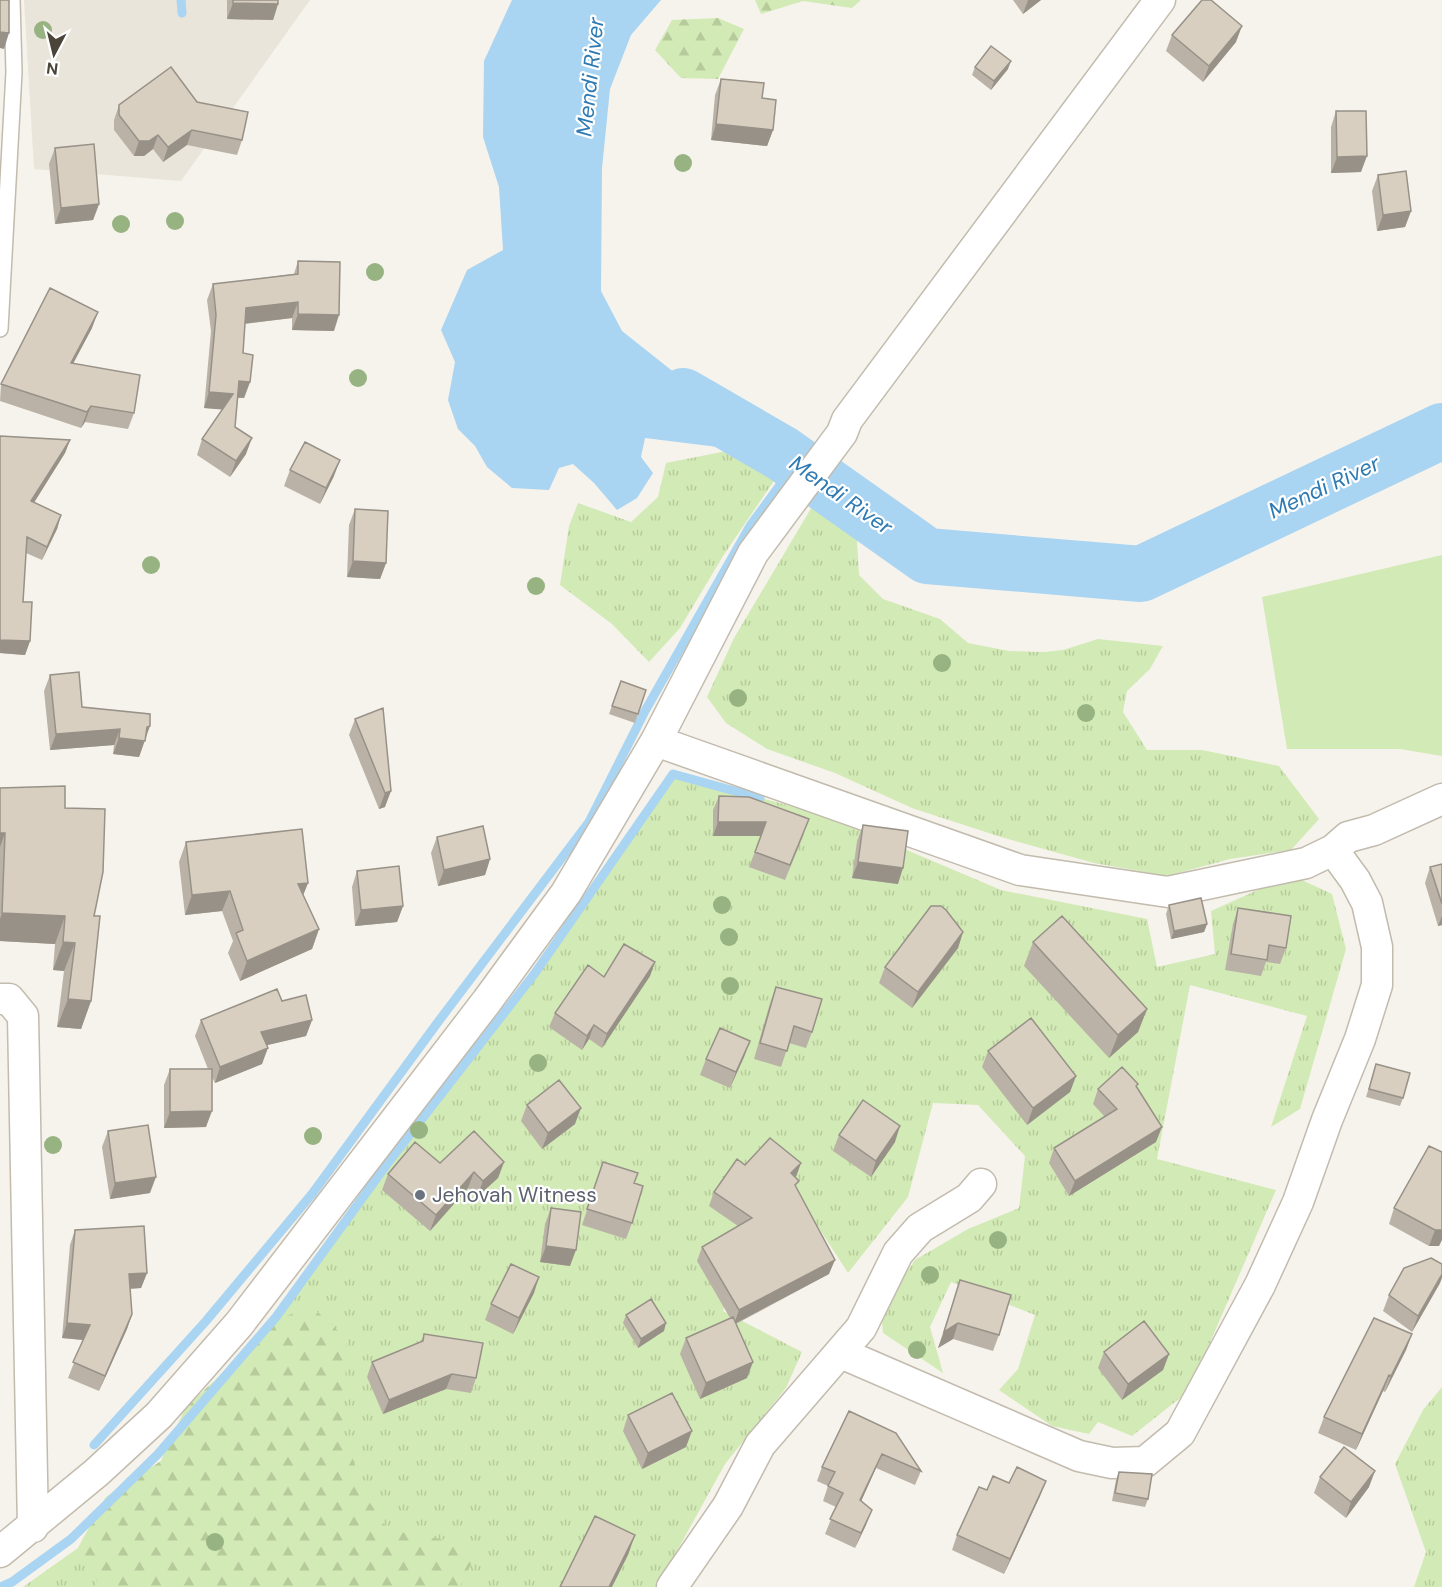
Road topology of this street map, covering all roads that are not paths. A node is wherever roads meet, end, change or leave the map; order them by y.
1 (12, 0) edge
2 (1160, 0) edge
3 (0, 329) edge
4 (656, 741) junction
5 (1442, 799) edge
6 (1333, 850) junction
7 (0, 999) edge
8 (981, 1184) dead end
9 (841, 1353) junction
10 (33, 1527) junction
11 (0, 1552) edge
12 (672, 1587) edge

1 - 3 lane
2 - 4 street
4 - 6 street
4 - 10 street
5 - 6 street
6 - 9 street
7 - 10 street
8 - 9 street
9 - 12 street
10 - 11 street

